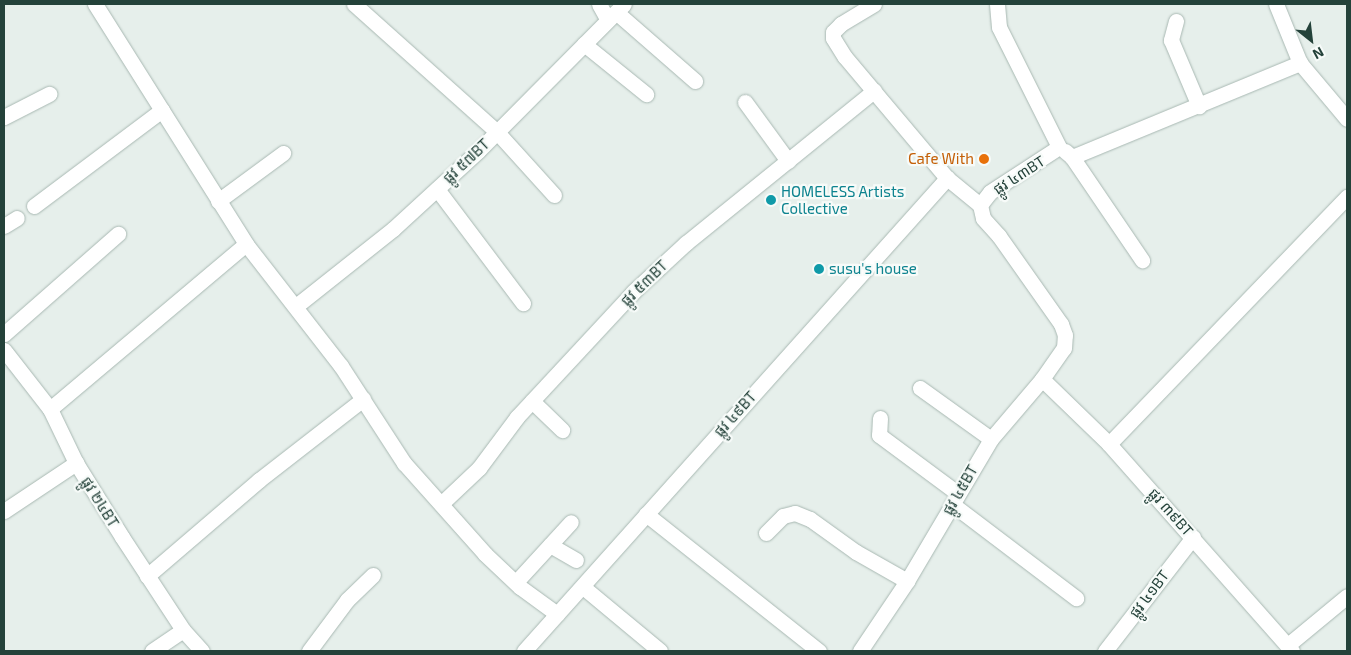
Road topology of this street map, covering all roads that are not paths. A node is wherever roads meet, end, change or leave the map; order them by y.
1 (95, 4) edge
2 (354, 4) edge
3 (599, 4) edge
4 (874, 4) edge
5 (997, 4) edge
6 (1276, 4) edge
7 (616, 12) edge
8 (1176, 21) dead end
9 (584, 44) junction
10 (1300, 62) junction
11 (695, 82) dead end
12 (874, 91) junction
13 (48, 94) dead end
14 (646, 94) dead end
15 (745, 102) dead end
16 (1199, 106) junction
17 (162, 110) junction
18 (4, 117) edge
19 (1347, 119) edge
20 (497, 132) junction
21 (1059, 147) junction
22 (283, 153) dead end
23 (1072, 157) junction
24 (788, 161) junction
25 (947, 178) junction
26 (437, 188) junction
27 (554, 195) dead end
28 (1347, 196) edge
29 (218, 201) junction
30 (980, 205) junction
31 (34, 206) dead end
32 (17, 218) dead end
33 (4, 226) edge
34 (118, 234) dead end
35 (246, 244) junction
36 (1142, 260) dead end
37 (523, 302) dead end
38 (296, 306) junction
39 (4, 334) edge
40 (1065, 335) joint
41 (4, 350) edge
42 (1042, 379) junction
43 (920, 388) dead end
44 (363, 399) junction
45 (532, 401) junction
46 (50, 409) junction
47 (880, 418) dead end
48 (562, 430) dead end
49 (991, 439) junction
50 (1109, 444) junction
51 (76, 463) junction
52 (954, 498) junction
53 (442, 503) junction
54 (4, 511) edge
55 (646, 514) junction
56 (571, 522) dead end
57 (766, 533) dead end
58 (1193, 537) junction
59 (550, 545) junction
60 (576, 560) dead end
61 (373, 575) dead end
62 (147, 576) junction
63 (516, 582) junction
64 (907, 582) junction
65 (583, 587) junction
66 (1347, 596) edge
67 (1076, 598) dead end
68 (558, 614) junction
69 (183, 630) junction
70 (1291, 648) edge
71 (152, 651) edge
72 (202, 651) edge
73 (309, 651) edge
74 (524, 651) edge
75 (660, 651) edge
76 (819, 651) edge
77 (860, 651) edge
78 (1106, 651) edge

1 - 17 street
2 - 20 street
3 - 7 street
4 - 12 street
5 - 21 street, ផ្លូវ ៤៣BT
6 - 10 street
7 - 9 street, ផ្លូវ ៥៧BT
7 - 11 street
8 - 16 street
9 - 14 street
9 - 20 street, ផ្លូវ ៥៧BT
10 - 16 street
10 - 19 street
12 - 24 street, ផ្លូវ ៥៣BT
12 - 25 street
13 - 18 street
15 - 24 street
16 - 23 street
17 - 29 street
17 - 31 street
20 - 26 street, ផ្លូវ ៥៧BT
20 - 27 street
21 - 23 street
21 - 30 street, ផ្លូវ ៤៣BT
22 - 29 street
23 - 36 street
24 - 45 street, ផ្លូវ ៥៣BT
25 - 30 street
25 - 55 street, ផ្លូវ ៤៩BT
26 - 37 street
26 - 38 street, ផ្លូវ ៥៧BT
28 - 50 street
29 - 35 street
30 - 40 street, ផ្លូវ ៤៣BT
32 - 33 street
34 - 39 street
35 - 38 street
35 - 46 street
38 - 44 street
40 - 42 street, ផ្លូវ ៤៥BT
41 - 46 street, ផ្លូវ ២៤BT
42 - 49 street, ផ្លូវ ៤៥BT
42 - 50 street, ផ្លូវ ៣៩BT
43 - 49 street
44 - 53 street
44 - 62 street
45 - 48 street
45 - 53 street, ផ្លូវ ៥៣BT
46 - 51 street, ផ្លូវ ២៤BT
47 - 52 street
49 - 52 street, ផ្លូវ ៤៥BT
50 - 58 street, ផ្លូវ ៣៩BT
51 - 54 street
51 - 62 street, ផ្លូវ ២៤BT
52 - 64 street, ផ្លូវ ៤៥BT
52 - 67 street
53 - 63 street
55 - 65 street, ផ្លូវ ៤៩BT
55 - 76 street
56 - 59 street
57 - 64 street
58 - 70 street, ផ្លូវ ៣៩BT
58 - 78 street, ផ្លូវ ៤១BT
59 - 60 street
59 - 63 street
61 - 73 street
62 - 69 street, ផ្លូវ ២៤BT
63 - 68 street
64 - 77 street, ផ្លូវ ៤៥BT
65 - 68 street, ផ្លូវ ៤៩BT
65 - 75 street
66 - 70 street
68 - 74 street, ផ្លូវ ៤៩BT
69 - 71 street
69 - 72 street, ផ្លូវ ២៤BT

